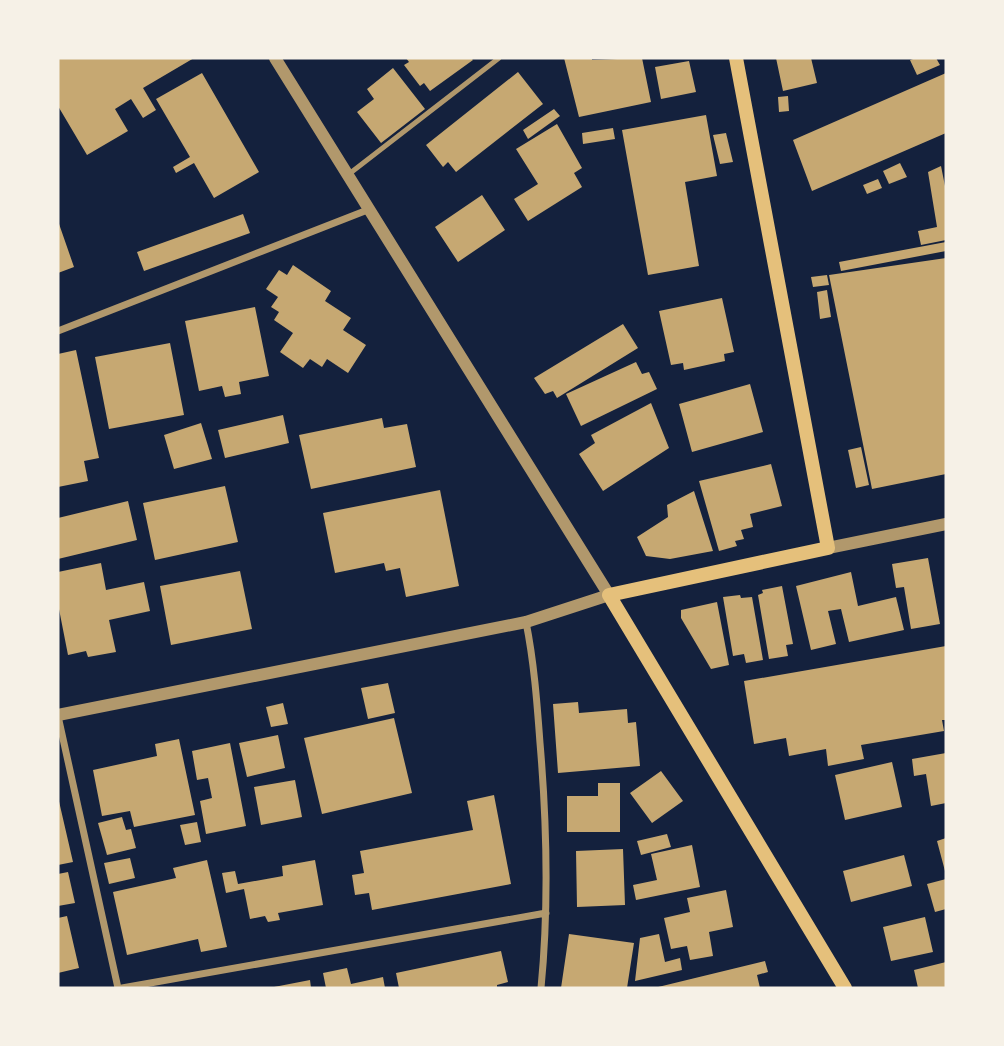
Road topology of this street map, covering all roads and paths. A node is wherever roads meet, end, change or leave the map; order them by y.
1 (275, 58) edge
2 (499, 58) edge
3 (736, 58) edge
4 (348, 174) junction
5 (370, 209) junction
6 (58, 331) edge
7 (946, 524) edge
8 (828, 548) junction
9 (609, 594) junction
10 (526, 622) junction
11 (58, 716) edge
12 (547, 913) junction
13 (120, 988) edge
14 (541, 988) edge
15 (845, 988) edge

1 - 4 street
2 - 4 lane
3 - 8 main road
4 - 5 street
5 - 6 street
5 - 9 street
7 - 8 street
8 - 9 main road
9 - 10 street
9 - 15 main road
10 - 11 street
10 - 12 street
11 - 13 street
12 - 13 street
12 - 14 street

